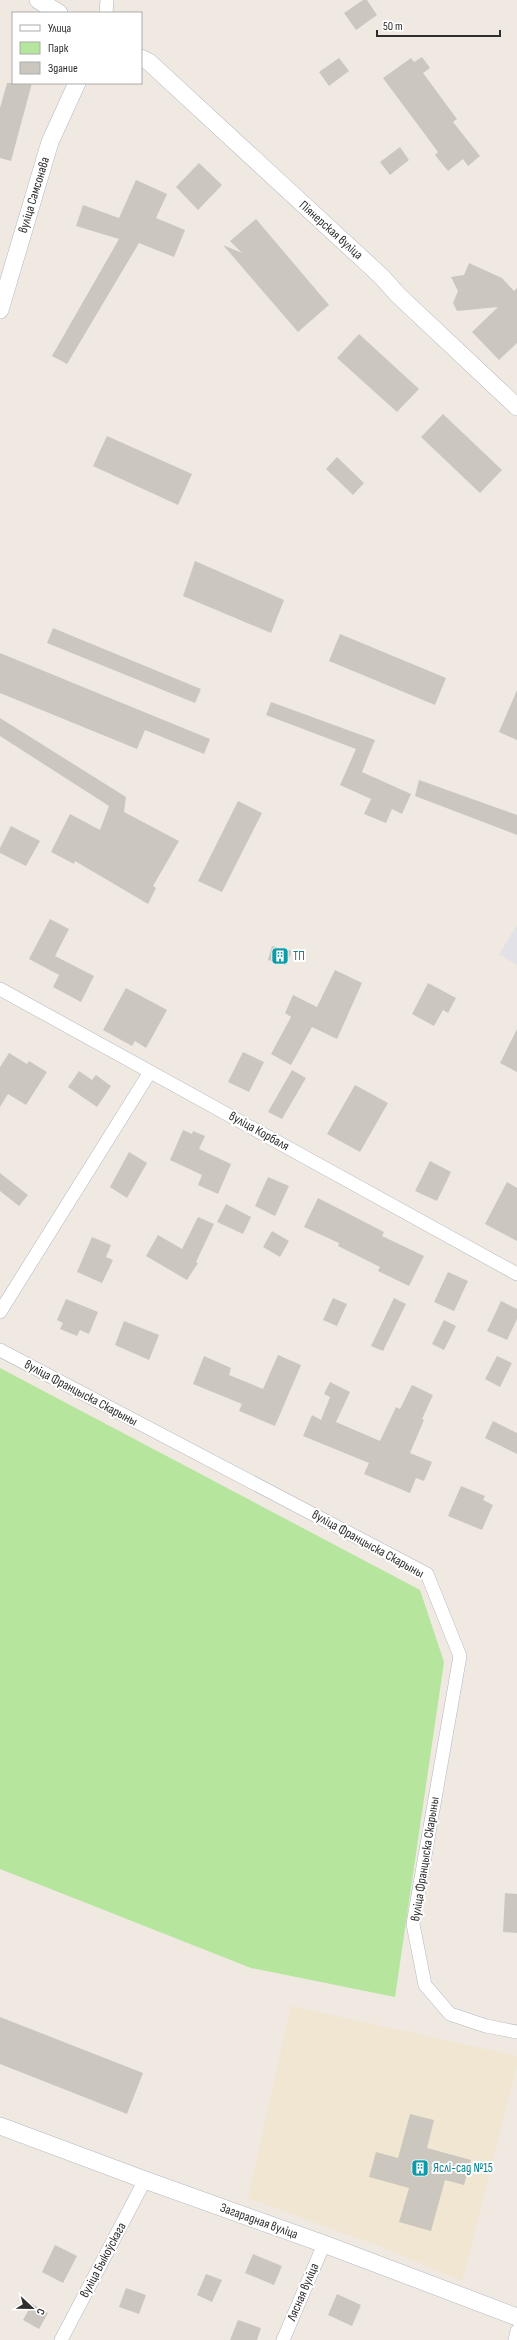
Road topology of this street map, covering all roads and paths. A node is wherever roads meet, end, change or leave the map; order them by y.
1 (38, 0) edge
2 (107, 0) edge
3 (57, 12) edge
4 (106, 12) edge
5 (142, 58) edge
6 (77, 84) edge
7 (0, 310) edge
8 (517, 407) edge
9 (0, 989) edge
10 (150, 1072) junction
11 (517, 1274) edge
12 (0, 1312) edge
13 (0, 1350) edge
14 (517, 2032) edge
15 (0, 2126) edge
16 (145, 2180) junction
17 (324, 2244) junction
18 (517, 2317) edge
19 (517, 2331) edge
20 (61, 2340) edge
21 (283, 2340) edge
22 (515, 2340) edge

1 - 3 street
2 - 4 street
5 - 8 street, Піянерская вуліца
6 - 7 street, вуліца Самсонава
9 - 10 street, вуліца Корбаля
10 - 11 street, вуліца Корбаля
10 - 12 street
13 - 14 street, вуліца Францыска Скарыны
15 - 16 street, Загарадная вуліца
16 - 17 street, Загарадная вуліца
16 - 20 street, вуліца Быкоўскага
17 - 18 street, Загарадная вуліца
17 - 21 street, Лясная вуліца
19 - 22 street

